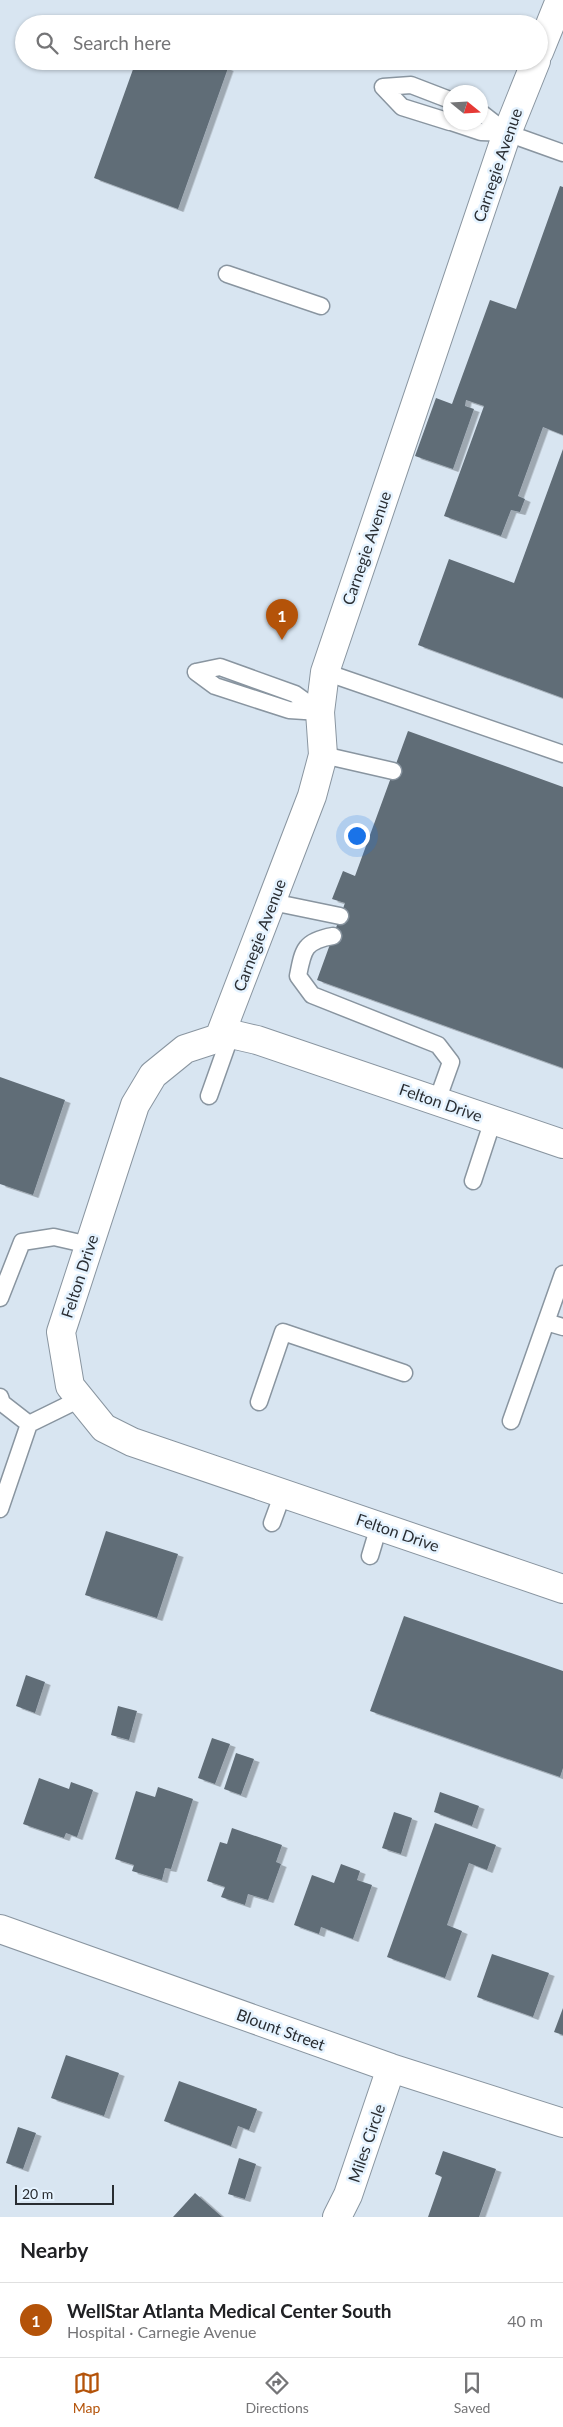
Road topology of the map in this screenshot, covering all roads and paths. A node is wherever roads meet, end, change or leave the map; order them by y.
1 (560, 0) edge
2 (548, 30) edge
3 (532, 70) edge
4 (443, 97) edge
5 (488, 118) edge
6 (443, 120) edge
7 (475, 130) edge
8 (507, 132) junction
9 (563, 153) edge
10 (227, 274) dead end
11 (321, 306) dead end
12 (325, 672) junction
13 (320, 712) junction
14 (563, 754) edge
15 (323, 755) junction
16 (393, 771) dead end
17 (272, 902) junction
18 (340, 916) dead end
19 (333, 936) dead end
20 (225, 1036) junction
21 (209, 1096) dead end
22 (437, 1101) junction
23 (493, 1120) junction
24 (563, 1144) edge
25 (473, 1181) dead end
26 (90, 1245) junction
27 (563, 1274) edge
28 (0, 1298) edge
29 (546, 1322) junction
30 (563, 1327) edge
31 (404, 1373) dead end
32 (0, 1397) edge
33 (80, 1399) junction
34 (259, 1402) dead end
35 (511, 1421) dead end
36 (29, 1424) junction
37 (282, 1493) junction
38 (0, 1509) edge
39 (272, 1523) dead end
40 (379, 1526) junction
41 (370, 1556) dead end
42 (563, 1588) edge
43 (0, 1929) edge
44 (391, 2068) junction
45 (563, 2123) edge
46 (337, 2217) edge

1 - 2 street
3 - 8 street, Carnegie Avenue
4 - 6 lane
5 - 8 lane
7 - 8 lane
8 - 9 lane
8 - 12 street, Carnegie Avenue
10 - 11 lane
12 - 13 street, Carnegie Avenue
12 - 14 lane
13 - 13 lane
13 - 15 street, Carnegie Avenue
15 - 16 lane
15 - 17 street, Carnegie Avenue
17 - 18 lane
17 - 20 street, Carnegie Avenue
19 - 22 lane
20 - 21 lane
20 - 22 street, Felton Drive
20 - 26 street, Felton Drive
22 - 23 street, Felton Drive
23 - 24 street, Felton Drive
23 - 25 lane
26 - 28 lane
26 - 33 street, Felton Drive
27 - 29 lane
29 - 30 lane
29 - 35 lane
31 - 34 lane
32 - 36 lane
33 - 36 lane
33 - 37 street, Felton Drive
36 - 38 lane
37 - 39 lane
37 - 40 street, Felton Drive
40 - 41 lane
40 - 42 street, Felton Drive
43 - 44 street, Blount Street
44 - 45 street, Blount Street
44 - 46 street, Miles Circle

